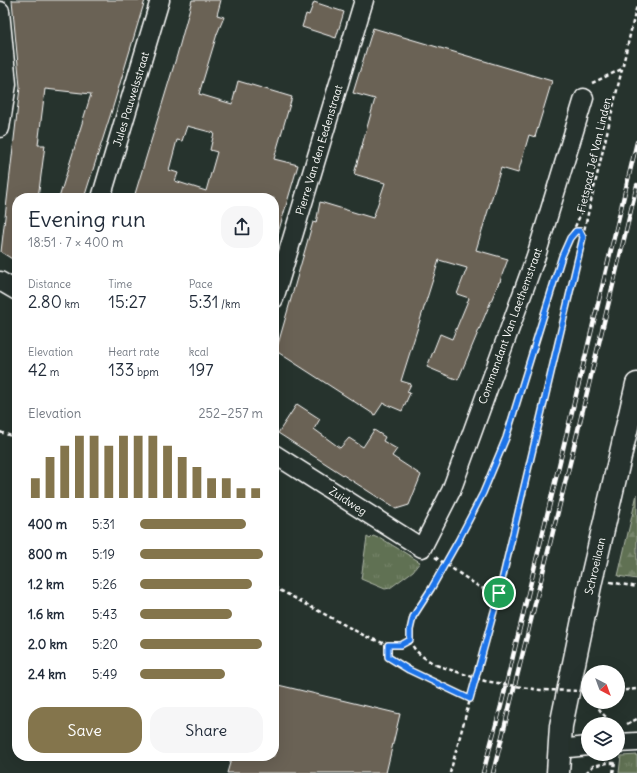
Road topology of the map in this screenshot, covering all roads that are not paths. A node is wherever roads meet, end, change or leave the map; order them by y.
1 (160, 0) edge
2 (364, 0) edge
3 (0, 11) edge
4 (584, 98) road end
5 (0, 128) edge
6 (102, 193) edge
7 (0, 281) edge
8 (279, 282) edge
9 (12, 288) edge
10 (637, 384) edge
11 (279, 457) edge
12 (422, 548) joint
13 (637, 742) edge
14 (625, 743) edge
15 (581, 747) edge
16 (559, 749) junction
17 (558, 773) edge

1 - 6 street, Jules Pauwelsstraat
2 - 8 street, Pierre Van den Eedenstraat
3 - 5 street
4 - 12 street, Commandant Van Laethemstraat
7 - 9 street
10 - 16 street, Schroeilaan
11 - 12 street, Zuidweg
13 - 14 street
15 - 16 street
16 - 17 street, Schroeilaan

